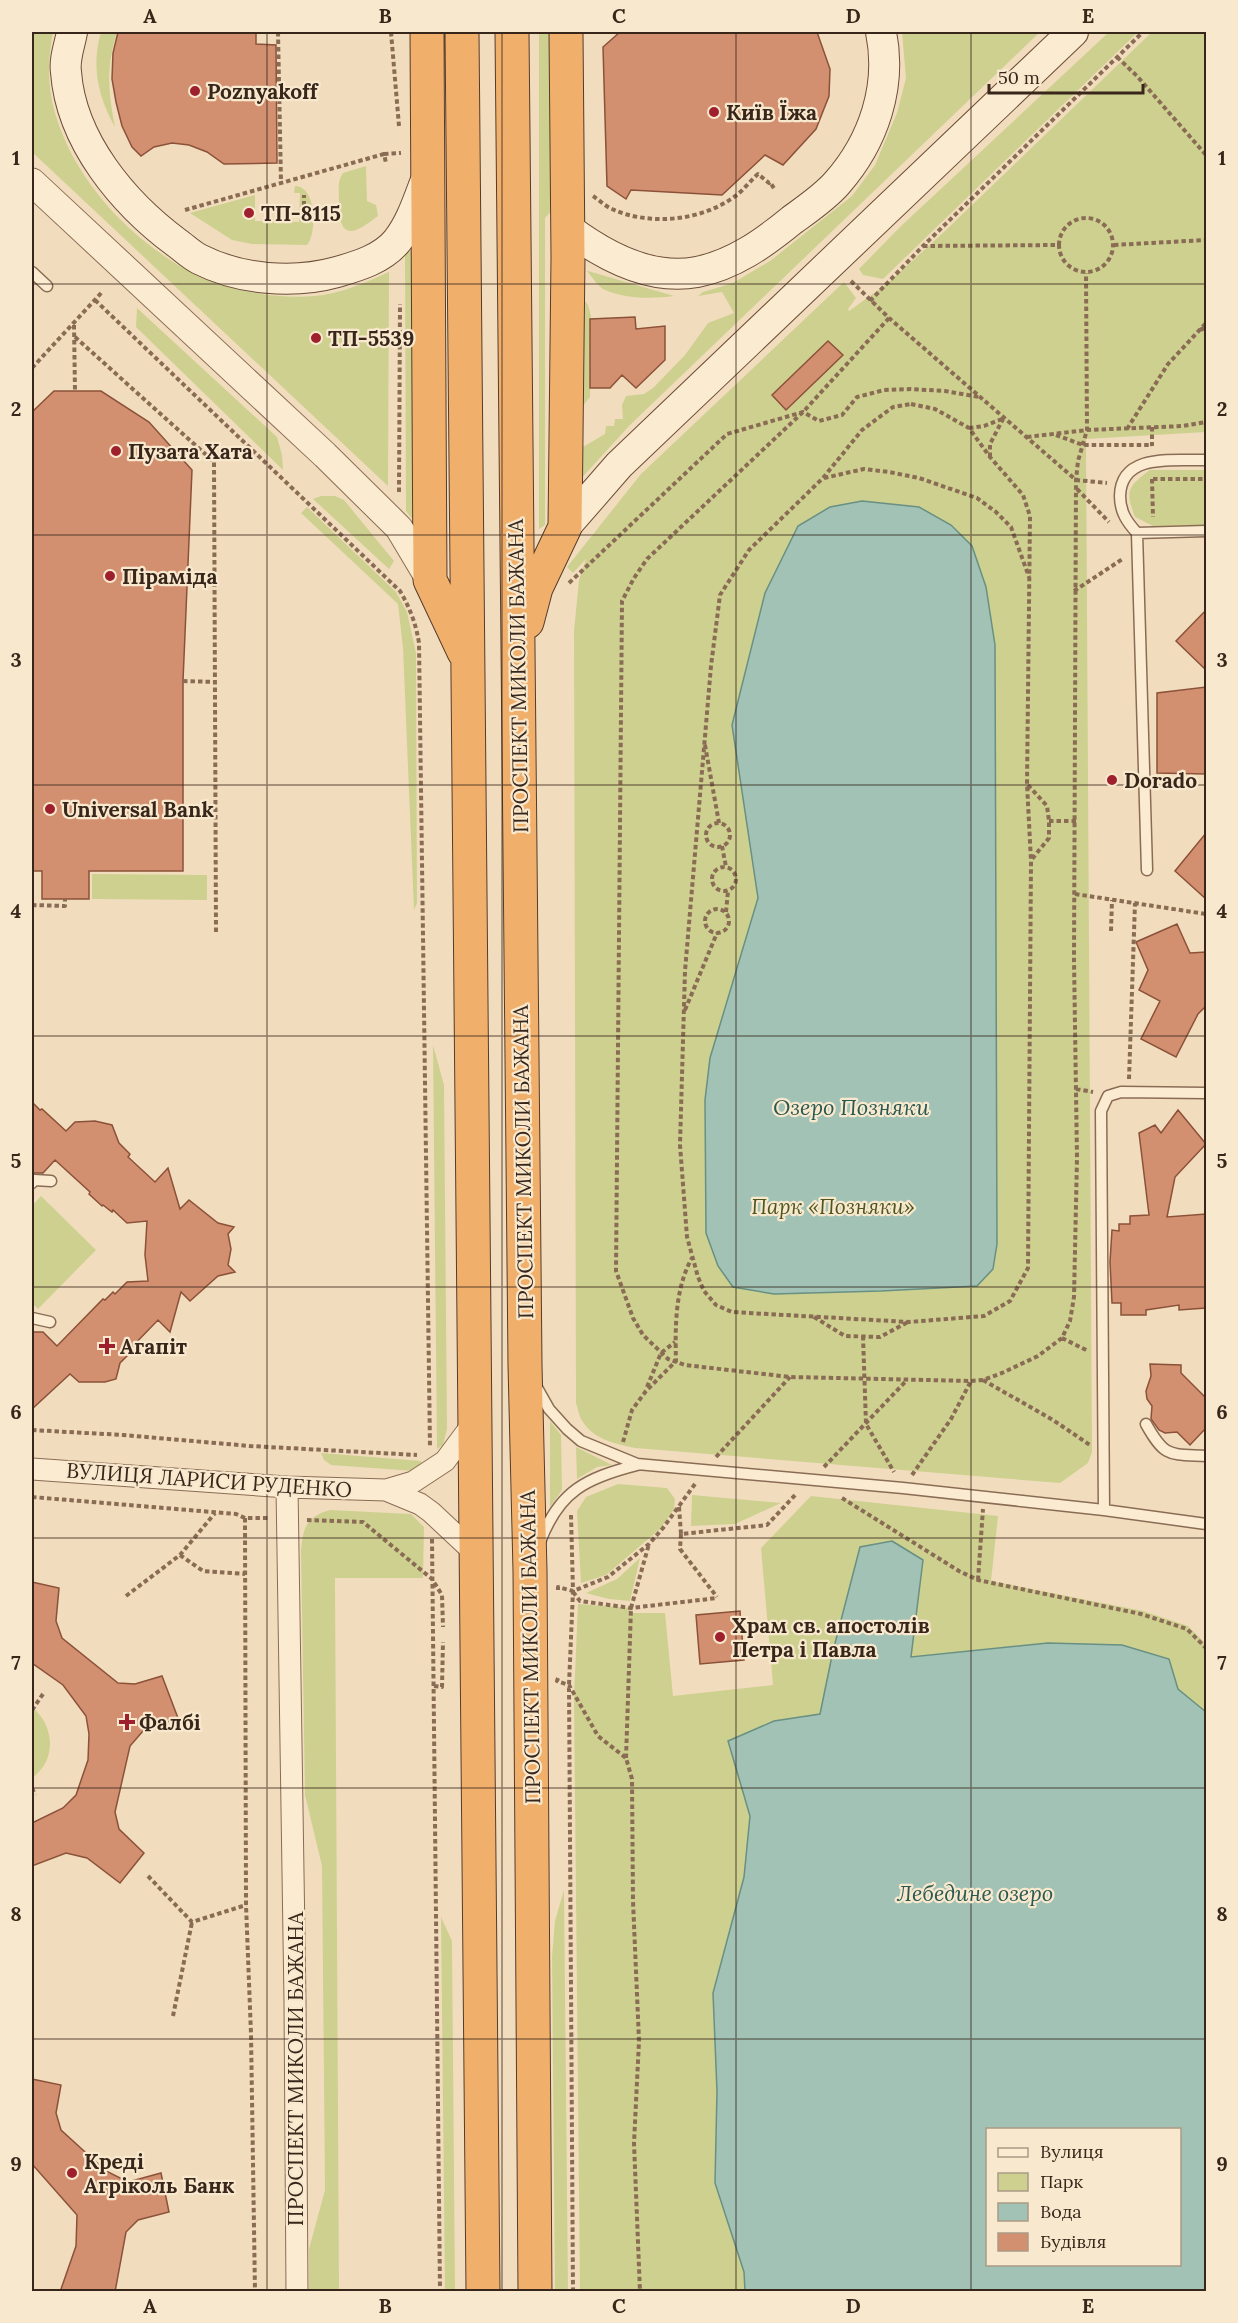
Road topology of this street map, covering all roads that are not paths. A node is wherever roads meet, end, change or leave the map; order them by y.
1 (72, 32) edge
2 (427, 32) edge
3 (462, 32) edge
4 (513, 32) edge
5 (566, 32) edge
6 (881, 32) edge
7 (1072, 32) edge
8 (429, 174) junction
9 (32, 182) edge
10 (567, 228) junction
11 (32, 272) edge
12 (47, 286) dead end
13 (1206, 460) edge
14 (566, 527) junction
15 (1206, 531) edge
16 (1137, 533) junction
17 (430, 580) junction
18 (518, 655) junction
19 (468, 662) junction
20 (1146, 870) dead end
21 (1206, 1093) edge
22 (51, 1181) dead end
23 (32, 1183) edge
24 (32, 1318) edge
25 (50, 1322) dead end
26 (525, 1365) junction
27 (474, 1422) junction
28 (1146, 1424) dead end
29 (1206, 1456) edge
30 (637, 1464) junction
31 (32, 1469) edge
32 (287, 1487) junction
33 (386, 1490) junction
34 (1104, 1509) junction
35 (1206, 1524) edge
36 (476, 1554) junction
37 (530, 1571) junction
38 (297, 2292) edge
39 (483, 2292) edge
40 (536, 2292) edge

1 - 8 main road
2 - 8 highway
3 - 19 highway
4 - 18 highway, ПРОСПЕКТ МИКОЛИ БАЖАНА
5 - 10 highway
6 - 10 main road
7 - 14 main road
8 - 17 highway
9 - 17 street
10 - 14 highway
11 - 12 lane
13 - 16 lane
14 - 18 highway
15 - 16 lane
16 - 20 lane
17 - 19 highway
18 - 26 highway, ПРОСПЕКТ МИКОЛИ БАЖАНА
19 - 27 highway
21 - 34 lane
22 - 23 lane
24 - 25 lane
26 - 30 lane
26 - 37 highway, ПРОСПЕКТ МИКОЛИ БАЖАНА
27 - 33 street, ВУЛИЦЯ ЛАРИСИ РУДЕНКО
27 - 36 highway
28 - 29 lane
30 - 34 lane
30 - 37 lane
31 - 32 street, ВУЛИЦЯ ЛАРИСИ РУДЕНКО
32 - 33 street, ВУЛИЦЯ ЛАРИСИ РУДЕНКО
32 - 38 street, ПРОСПЕКТ МИКОЛИ БАЖАНА
33 - 36 street, ВУЛИЦЯ ЛАРИСИ РУДЕНКО
34 - 35 lane
36 - 39 highway
37 - 40 highway, ПРОСПЕКТ МИКОЛИ БАЖАНА

